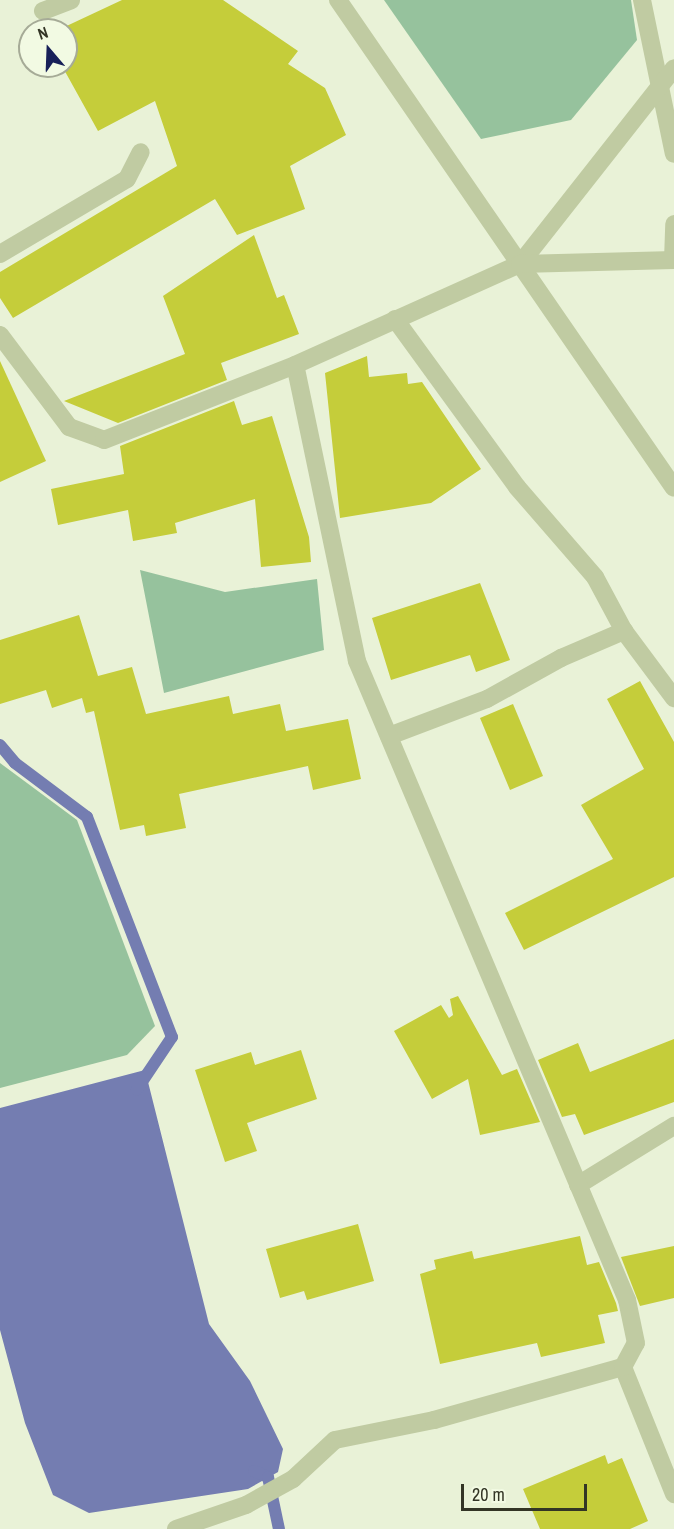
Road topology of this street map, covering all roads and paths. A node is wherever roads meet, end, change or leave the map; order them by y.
1 (71, 0) edge
2 (338, 0) edge
3 (642, 0) edge
4 (43, 11) dead end
5 (668, 75) edge
6 (141, 152) dead end
7 (674, 154) edge
8 (674, 224) edge
9 (0, 254) edge
10 (673, 260) edge
11 (520, 264) junction
12 (395, 319) junction
13 (1, 339) edge
14 (295, 365) junction
15 (674, 488) edge
16 (624, 631) junction
17 (674, 698) edge
18 (389, 736) junction
19 (674, 1126) edge
20 (578, 1185) junction
21 (623, 1367) junction
22 (674, 1494) edge
23 (176, 1529) edge

1 - 4 street
2 - 11 street
3 - 5 street
5 - 7 street
5 - 11 street
6 - 9 street
8 - 10 street
10 - 11 street
11 - 12 street
11 - 15 street
12 - 14 street
12 - 16 street
13 - 14 street
14 - 18 street
16 - 17 street
16 - 18 street
18 - 20 street
19 - 20 street
20 - 21 street
21 - 22 street
21 - 23 street

